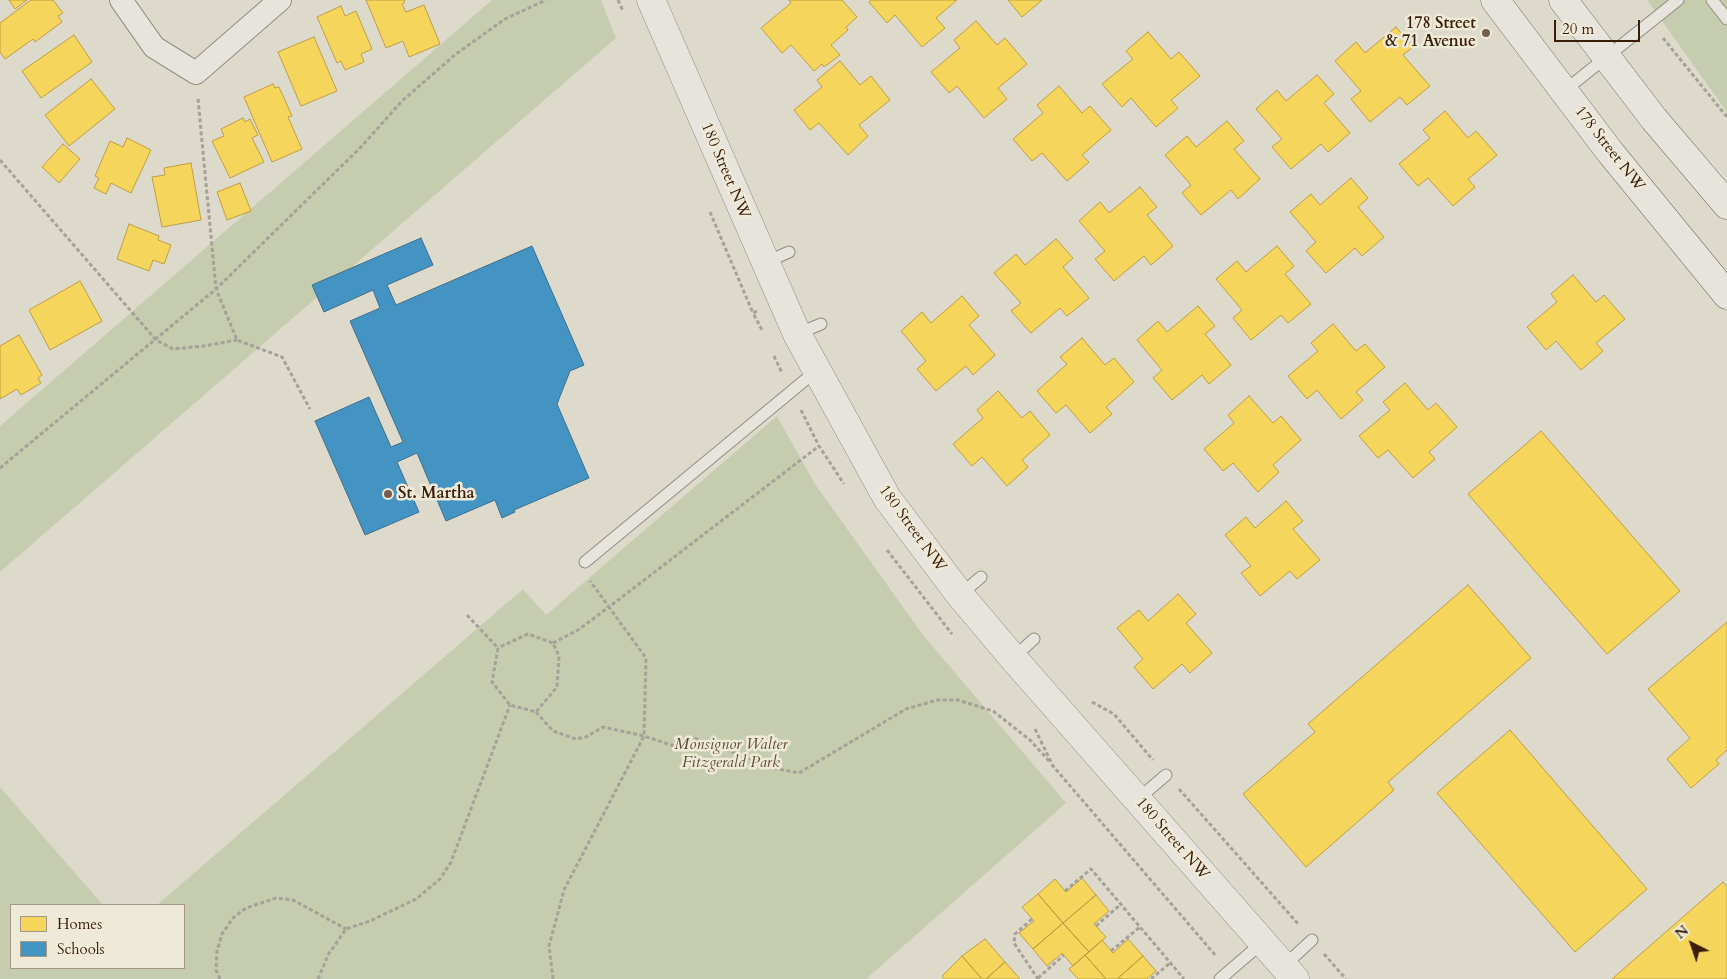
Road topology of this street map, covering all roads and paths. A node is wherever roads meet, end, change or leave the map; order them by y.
1 (121, 0) edge
2 (280, 0) edge
3 (546, 0) edge
4 (651, 0) edge
5 (1495, 0) edge
6 (1563, 0) edge
7 (1678, 0) edge
8 (1712, 0) edge
9 (1727, 19) edge
10 (1650, 24) junction
11 (1606, 58) junction
12 (196, 73) junction
13 (1564, 91) junction
14 (1727, 117) edge
15 (0, 160) edge
16 (1727, 205) edge
17 (789, 252) dead end
18 (765, 263) junction
19 (216, 289) junction
20 (1727, 295) edge
21 (156, 340) junction
22 (237, 340) junction
23 (816, 372) junction
24 (310, 409) dead end
25 (819, 446) dead end
26 (0, 468) edge
27 (585, 562) dead end
28 (981, 577) dead end
29 (590, 582) dead end
30 (960, 595) junction
31 (609, 607) junction
32 (467, 615) dead end
33 (1034, 639) dead end
34 (553, 643) junction
35 (498, 648) junction
36 (1013, 658) junction
37 (1088, 698) dead end
38 (510, 705) junction
39 (536, 712) junction
40 (644, 736) junction
41 (1053, 766) dead end
42 (1166, 775) junction
43 (1138, 800) junction
44 (1065, 890) dead end
45 (1121, 904) junction
46 (1032, 919) dead end
47 (1096, 926) dead end
48 (1140, 927) junction
49 (346, 929) junction
50 (1312, 940) junction
51 (1263, 942) junction
52 (1111, 951) dead end
53 (1064, 955) dead end
54 (1170, 962) junction
55 (1289, 972) edge
56 (220, 979) edge
57 (318, 979) edge
58 (553, 979) edge
59 (1038, 979) edge
60 (1151, 979) edge
61 (1184, 979) edge
62 (1220, 979) edge
63 (1346, 979) edge

1 - 12 street
2 - 12 street
3 - 19 path
4 - 18 street, 180 Street NW
5 - 13 street, 178 Street NW
6 - 11 street
7 - 10 lane
8 - 9 lane
10 - 11 lane
10 - 14 path
11 - 13 lane
11 - 16 street
12 - 19 path
13 - 20 street, 178 Street NW
15 - 21 path
17 - 18 lane
18 - 23 street, 180 Street NW
19 - 21 path
19 - 22 path
21 - 22 path
21 - 26 path
22 - 24 path
23 - 27 lane
23 - 30 street, 180 Street NW
25 - 31 path
28 - 30 lane
29 - 31 path
30 - 36 street, 180 Street NW
31 - 34 path
31 - 40 path
32 - 35 path
33 - 36 lane
34 - 35 path
34 - 39 path
35 - 38 path
36 - 43 street, 180 Street NW
37 - 42 path
38 - 39 path
38 - 49 path
39 - 40 path
40 - 41 path
40 - 58 path
42 - 43 lane
42 - 50 path
43 - 51 street, 180 Street NW
44 - 45 path
45 - 47 path
45 - 48 path
46 - 59 path
48 - 52 path
48 - 54 path
49 - 56 path
49 - 57 path
50 - 55 lane
50 - 63 path
51 - 55 street, 180 Street NW
51 - 62 lane
53 - 59 path
54 - 60 path
54 - 61 path

